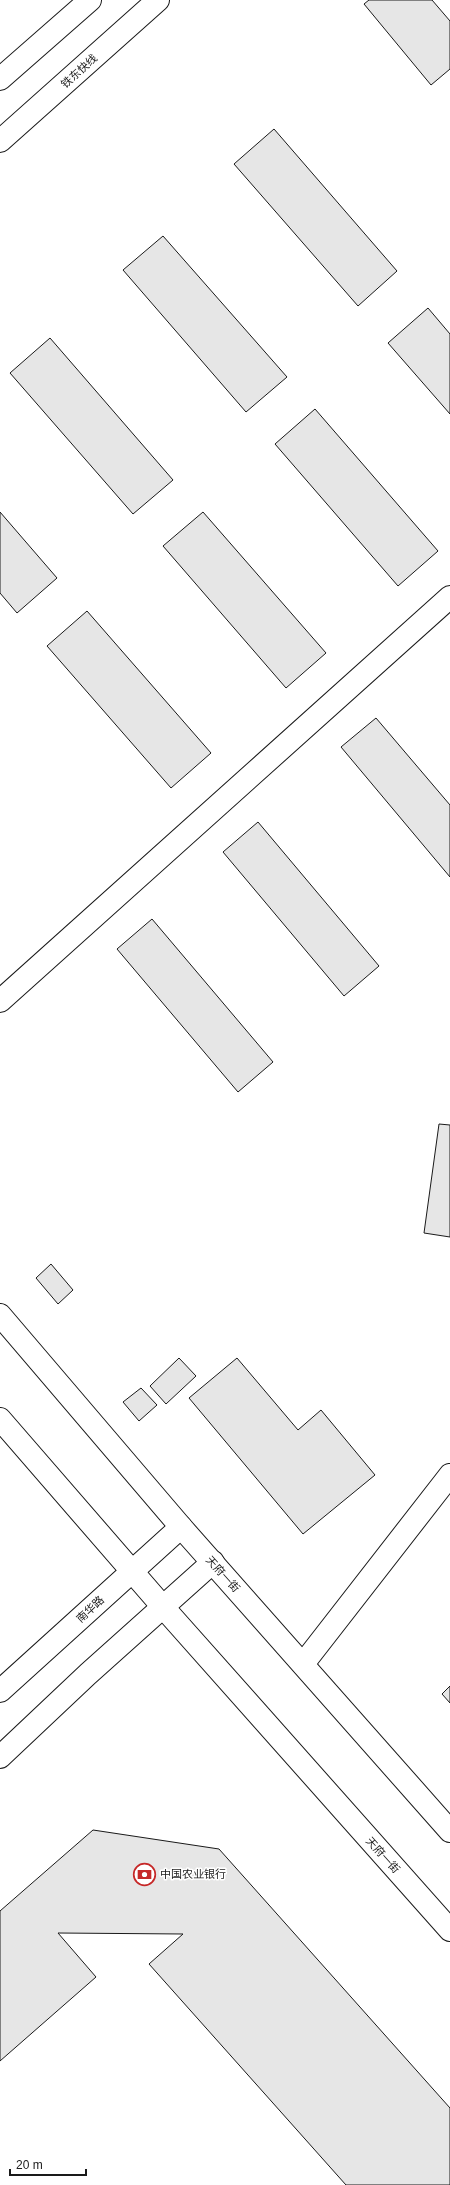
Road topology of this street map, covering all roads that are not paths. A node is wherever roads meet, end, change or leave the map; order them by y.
1 (90, 0) edge
2 (158, 0) edge
3 (0, 79) edge
4 (0, 141) edge
5 (450, 597) edge
6 (0, 1001) edge
7 (0, 1315) edge
8 (0, 1419) edge
9 (450, 1475) edge
10 (181, 1527) junction
11 (213, 1562) junction
12 (132, 1570) junction
13 (163, 1607) junction
14 (303, 1664) junction
15 (0, 1691) edge
16 (0, 1757) edge
17 (450, 1831) edge
18 (450, 1930) edge

1 - 3 main road
2 - 4 main road, 铁东快线
5 - 6 main road
7 - 10 main road, 天府一街
8 - 12 main road, 天府一街
9 - 14 main road
10 - 11 main road, 天府一街
10 - 12 main road, 南华路
11 - 13 main road
11 - 14 main road, 天府一街
12 - 13 main road, 天府一街
12 - 15 main road, 南华路
13 - 16 main road
13 - 18 main road, 天府一街
14 - 17 main road, 天府一街

